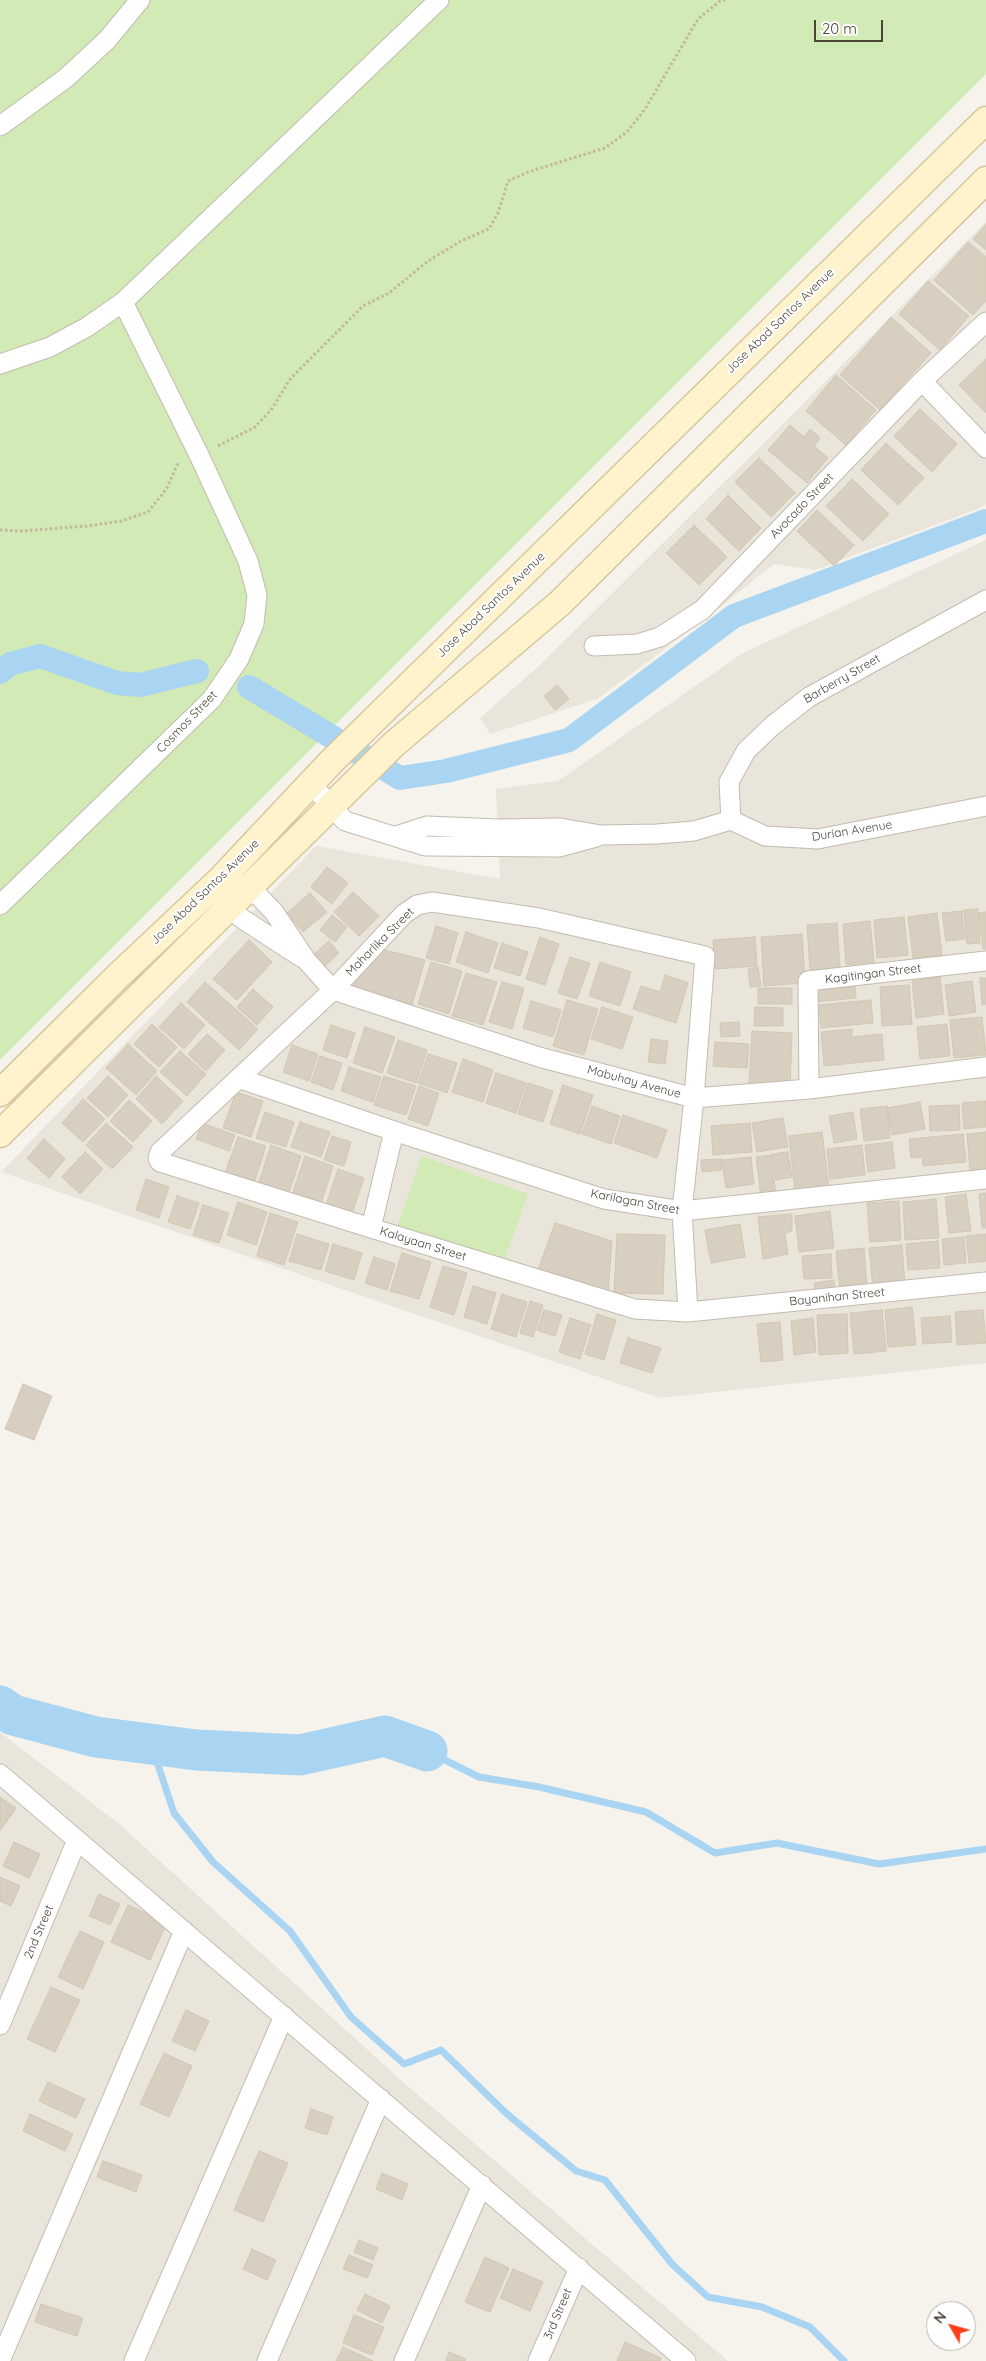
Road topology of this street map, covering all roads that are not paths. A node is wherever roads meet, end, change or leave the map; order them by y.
1 (140, 0) edge
2 (439, 0) edge
3 (986, 120) edge
4 (0, 126) edge
5 (986, 180) edge
6 (123, 302) junction
7 (986, 322) edge
8 (0, 364) edge
9 (922, 381) junction
10 (986, 448) edge
11 (986, 600) edge
12 (594, 646) dead end
13 (311, 784) junction
14 (330, 805) junction
15 (986, 806) edge
16 (731, 820) junction
17 (220, 880) junction
18 (249, 886) junction
19 (0, 906) edge
20 (229, 907) junction
21 (306, 960) junction
22 (986, 961) edge
23 (333, 990) junction
24 (986, 1067) edge
25 (241, 1079) junction
26 (808, 1089) junction
27 (0, 1093) edge
28 (694, 1098) junction
29 (394, 1131) junction
30 (0, 1134) edge
31 (160, 1162) joint
32 (986, 1179) edge
33 (682, 1211) junction
34 (371, 1228) junction
35 (986, 1282) edge
36 (688, 1312) junction
37 (0, 1774) edge
38 (78, 1840) junction
39 (184, 1931) junction
40 (284, 2016) junction
41 (0, 2025) edge
42 (381, 2099) junction
43 (482, 2185) junction
44 (579, 2268) junction
45 (683, 2360) edge
46 (0, 2361) edge
47 (134, 2361) edge
48 (267, 2361) edge
49 (404, 2361) edge
50 (538, 2361) edge

1 - 4 street
2 - 6 street
3 - 13 main road, Jose Abad Santos Avenue
5 - 14 main road, Jose Abad Santos Avenue
6 - 8 street
6 - 19 street, Cosmos Street
7 - 9 street, Avocado Street
9 - 10 street
9 - 12 street, Avocado Street
11 - 16 street, Barberry Street
13 - 14 street
13 - 17 main road, Jose Abad Santos Avenue
14 - 16 street
14 - 18 main road, Jose Abad Santos Avenue
15 - 16 street, Durian Avenue
17 - 18 street
17 - 20 street
17 - 27 main road, Jose Abad Santos Avenue
18 - 20 main road, Jose Abad Santos Avenue
18 - 21 street, Mabuhay Avenue
20 - 21 street, Mabuhay Avenue
20 - 30 main road, Jose Abad Santos Avenue
21 - 23 street, Mabuhay Avenue
22 - 26 street, Kagitingan Street
23 - 25 street, Maharlika Street
23 - 28 street, Mabuhay Avenue
23 - 28 street, Maharlika Street
24 - 26 street, Mabuhay Avenue
25 - 29 street, Karilagan Street
25 - 31 street, Maharlika Street
26 - 28 street, Mabuhay Avenue
28 - 33 street
29 - 33 street, Karilagan Street
29 - 34 street
31 - 34 street, Kalayaan Street
32 - 33 street, Karilagan Street
33 - 36 street
34 - 36 street, Kalayaan Street
35 - 36 street, Bayanihan Street
37 - 38 street
38 - 39 street
38 - 41 street, 2nd Street
39 - 40 street
39 - 46 street
40 - 42 street
40 - 47 street
42 - 43 street
42 - 48 street
43 - 44 street
43 - 49 street
44 - 45 street
44 - 50 street, 3rd Street

